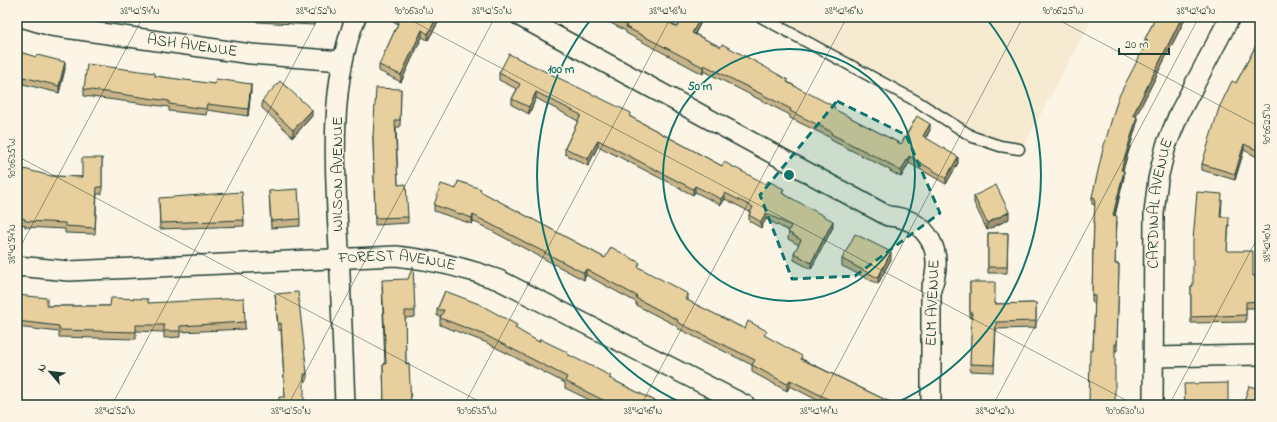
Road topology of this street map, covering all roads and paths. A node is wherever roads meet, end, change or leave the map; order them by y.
1 (21, 17) edge
2 (356, 17) edge
3 (521, 17) edge
4 (761, 17) edge
5 (1230, 17) edge
6 (342, 62) junction
7 (1019, 149) dead end
8 (339, 259) junction
9 (17, 266) edge
10 (1260, 355) edge
11 (1154, 357) junction
12 (345, 405) edge
13 (745, 405) edge
14 (931, 405) edge
15 (1153, 405) edge

1 - 6 street, ASH AVENUE
2 - 6 street, WILSON AVENUE
3 - 14 street, ELM AVENUE
4 - 7 lane
5 - 11 street, CARDINAL AVENUE
6 - 8 street, WILSON AVENUE
8 - 9 street, FOREST AVENUE
8 - 12 street, WILSON AVENUE
8 - 13 street, FOREST AVENUE
10 - 11 street
11 - 15 street, CARDINAL AVENUE

